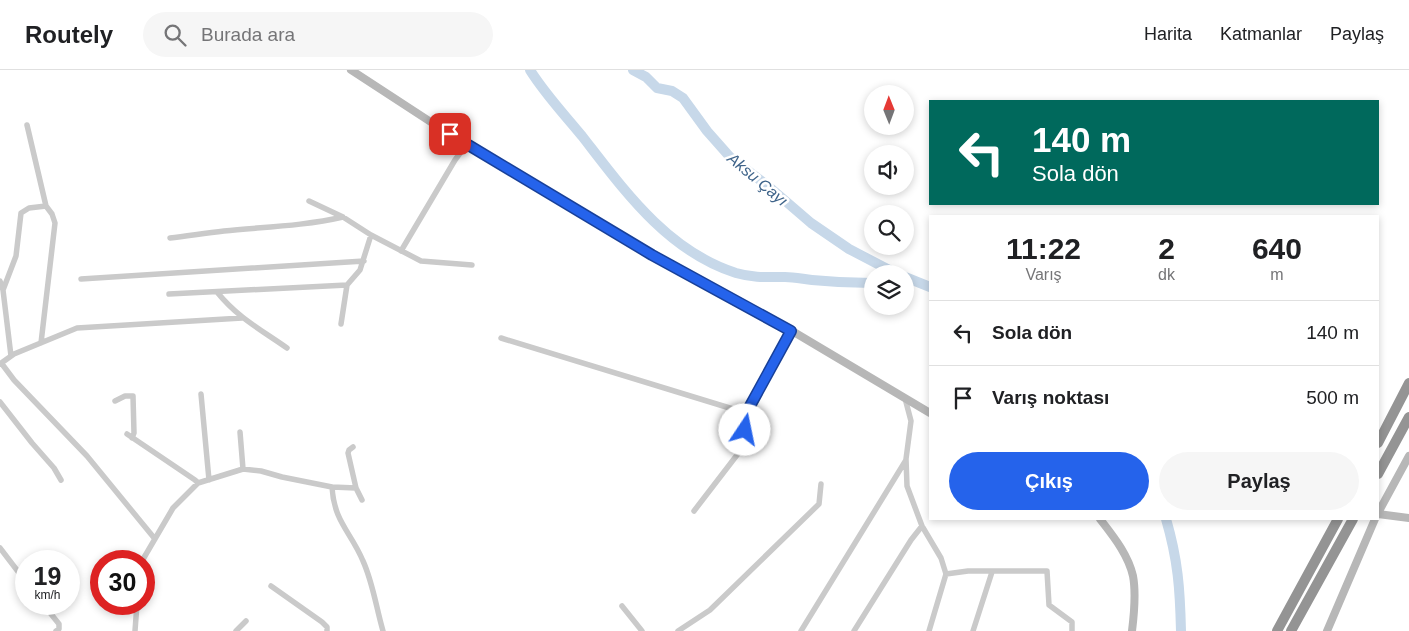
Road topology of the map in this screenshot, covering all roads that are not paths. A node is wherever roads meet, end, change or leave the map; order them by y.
1 (351, 70) edge
2 (27, 125) dead end
3 (466, 145) junction
4 (309, 201) dead end
5 (46, 206) junction
6 (343, 217) junction
7 (371, 235) junction
8 (170, 238) dead end
9 (401, 251) junction
10 (364, 261) junction
11 (472, 265) dead end
12 (81, 279) dead end
13 (0, 281) edge
14 (347, 285) junction
15 (3, 290) junction
16 (217, 292) junction
17 (169, 294) dead end
18 (242, 318) junction
19 (341, 324) dead end
20 (791, 331) junction
21 (500, 338) dead end
22 (41, 343) junction
23 (287, 348) dead end
24 (11, 356) junction
25 (1, 364) edge
26 (1409, 383) edge
27 (201, 394) dead end
28 (906, 400) junction
29 (115, 401) dead end
30 (0, 402) edge
31 (929, 412) edge
32 (746, 413) junction
33 (1409, 416) edge
34 (240, 432) dead end
35 (1379, 441) edge
36 (353, 448) dead end
37 (1409, 456) edge
38 (906, 460) junction
39 (243, 469) junction
40 (1379, 472) edge
41 (61, 480) dead end
42 (209, 480) junction
43 (198, 484) junction
44 (821, 484) dead end
45 (332, 487) junction
46 (356, 488) junction
47 (362, 500) dead end
48 (694, 511) dead end
49 (1379, 512) edge
50 (1379, 514) edge
51 (1409, 518) edge
52 (1101, 520) edge
53 (1337, 520) edge
54 (1351, 520) edge
55 (1375, 520) edge
56 (922, 526) junction
57 (155, 539) junction
58 (0, 548) edge
59 (148, 550) edge
60 (15, 568) edge
61 (992, 572) junction
62 (946, 574) junction
63 (272, 586) dead end
64 (622, 606) dead end
65 (52, 615) edge
66 (137, 615) edge
67 (246, 621) dead end
68 (56, 631) edge
69 (136, 631) edge
70 (236, 631) edge
71 (327, 631) edge
72 (383, 631) edge
73 (642, 631) edge
74 (678, 631) edge
75 (801, 631) edge
76 (854, 631) edge
77 (929, 631) edge
78 (973, 631) edge
79 (1072, 631) edge
80 (1132, 631) edge
81 (1277, 631) edge
82 (1291, 631) edge
83 (1327, 631) edge

1 - 3 street
2 - 5 street
3 - 9 street
3 - 20 street
4 - 6 street
5 - 15 street
5 - 22 street
6 - 7 street
6 - 8 street
7 - 9 street
7 - 10 street
9 - 11 street
10 - 12 street
10 - 14 street
13 - 15 street
14 - 16 street
14 - 19 street
15 - 24 street
16 - 17 street
16 - 18 street
18 - 22 street
18 - 23 street
20 - 28 street
20 - 32 street
21 - 32 street
22 - 24 street
24 - 25 street
25 - 57 street
26 - 35 highway
27 - 42 street
28 - 31 street
28 - 38 street
29 - 43 street
30 - 41 street
32 - 48 street
33 - 40 highway
34 - 39 street
36 - 46 street
37 - 49 street
38 - 56 street
38 - 75 street
39 - 42 street
39 - 45 street
42 - 43 street
43 - 57 street
44 - 74 street
45 - 46 street
45 - 72 street
46 - 47 street
50 - 51 street
52 - 80 street
53 - 81 highway
54 - 82 highway
55 - 83 street
56 - 62 street
56 - 76 street
57 - 59 street
58 - 60 street
61 - 62 street
61 - 78 street
61 - 79 street
62 - 77 street
63 - 71 street
64 - 73 street
65 - 68 street
66 - 69 street
67 - 70 street

